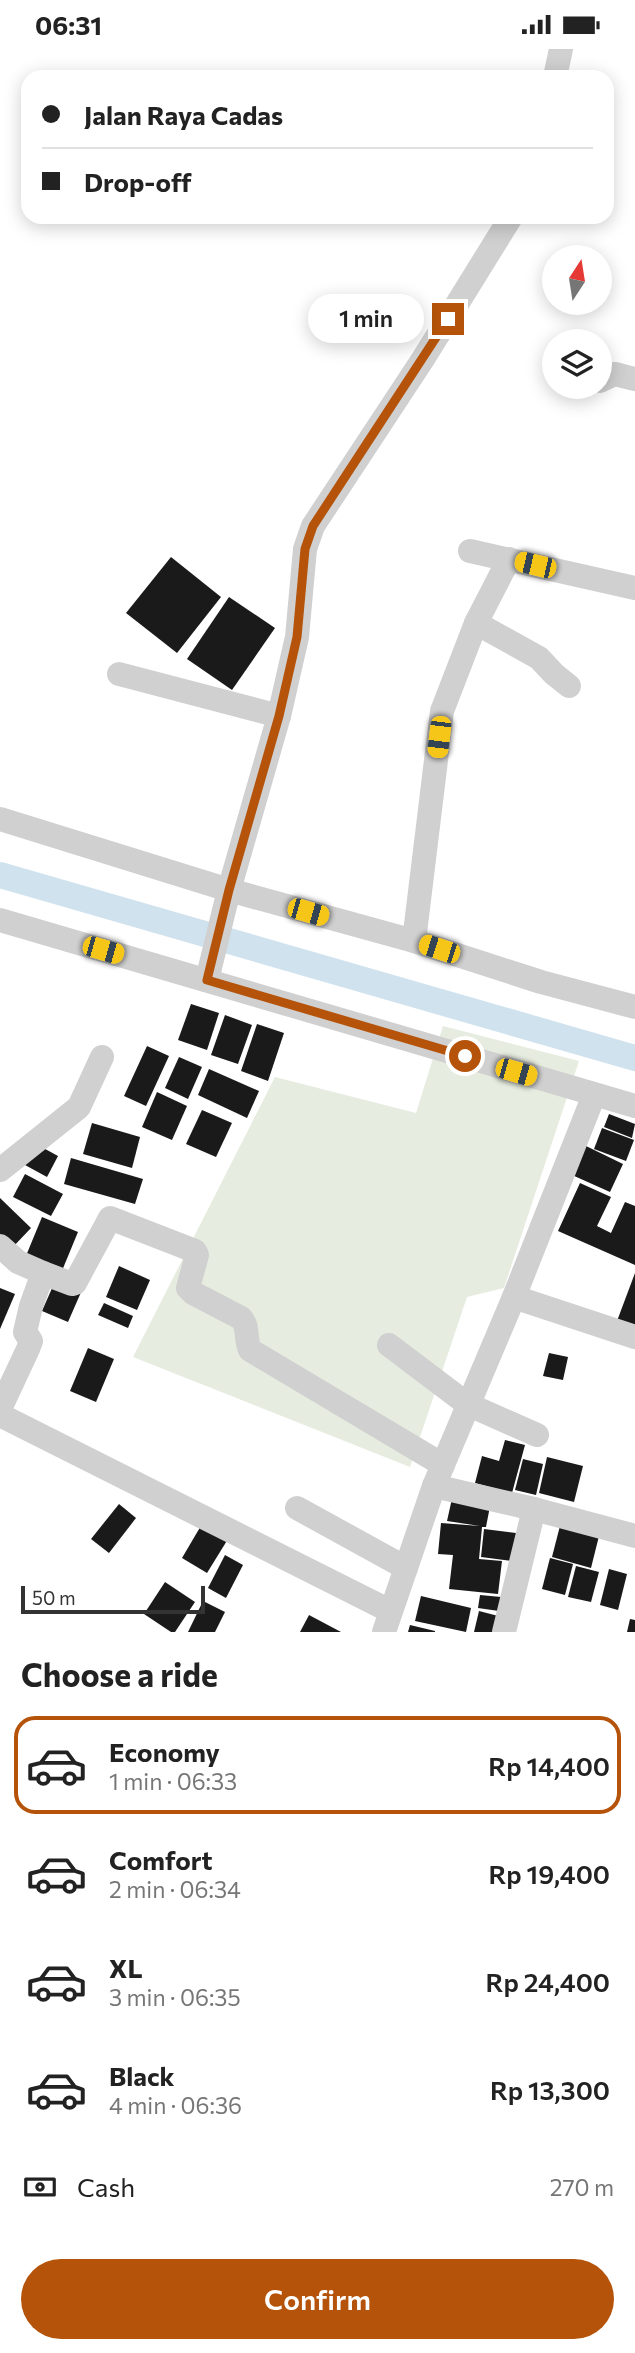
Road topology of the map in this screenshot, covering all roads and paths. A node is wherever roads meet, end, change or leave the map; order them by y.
1 (561, 49) edge
2 (556, 70) edge
3 (507, 224) edge
4 (612, 375) edge
5 (635, 379) edge
6 (470, 551) dead end
7 (509, 559) junction
8 (635, 589) edge
9 (476, 623) junction
10 (119, 674) dead end
11 (569, 686) dead end
12 (279, 716) junction
13 (0, 820) edge
14 (227, 899) junction
15 (0, 920) edge
16 (414, 941) junction
17 (209, 972) junction
18 (635, 1007) edge
19 (102, 1056) dead end
20 (594, 1095) junction
21 (635, 1106) edge
22 (0, 1170) edge
23 (0, 1245) edge
24 (43, 1273) junction
25 (514, 1297) junction
26 (635, 1337) edge
27 (389, 1345) dead end
28 (467, 1404) junction
29 (0, 1409) edge
30 (0, 1415) edge
31 (537, 1435) dead end
32 (438, 1475) junction
33 (297, 1508) dead end
34 (534, 1509) junction
35 (635, 1536) edge
36 (406, 1568) junction
37 (387, 1622) edge
38 (504, 1632) edge

1 - 2 street
3 - 12 street
4 - 5 street
6 - 7 street
7 - 8 street
7 - 9 street
9 - 11 street
9 - 16 street
10 - 12 street
12 - 14 street
13 - 14 street
14 - 16 street
14 - 17 street
15 - 17 street
16 - 18 street
17 - 20 street
19 - 22 street
20 - 21 street
20 - 25 street
23 - 24 street
24 - 29 street
24 - 32 street
25 - 26 street
25 - 28 street
27 - 28 street
28 - 31 street
28 - 32 street
30 - 37 street
32 - 34 street
32 - 36 street
33 - 36 street
34 - 35 street
34 - 38 street
36 - 37 street

